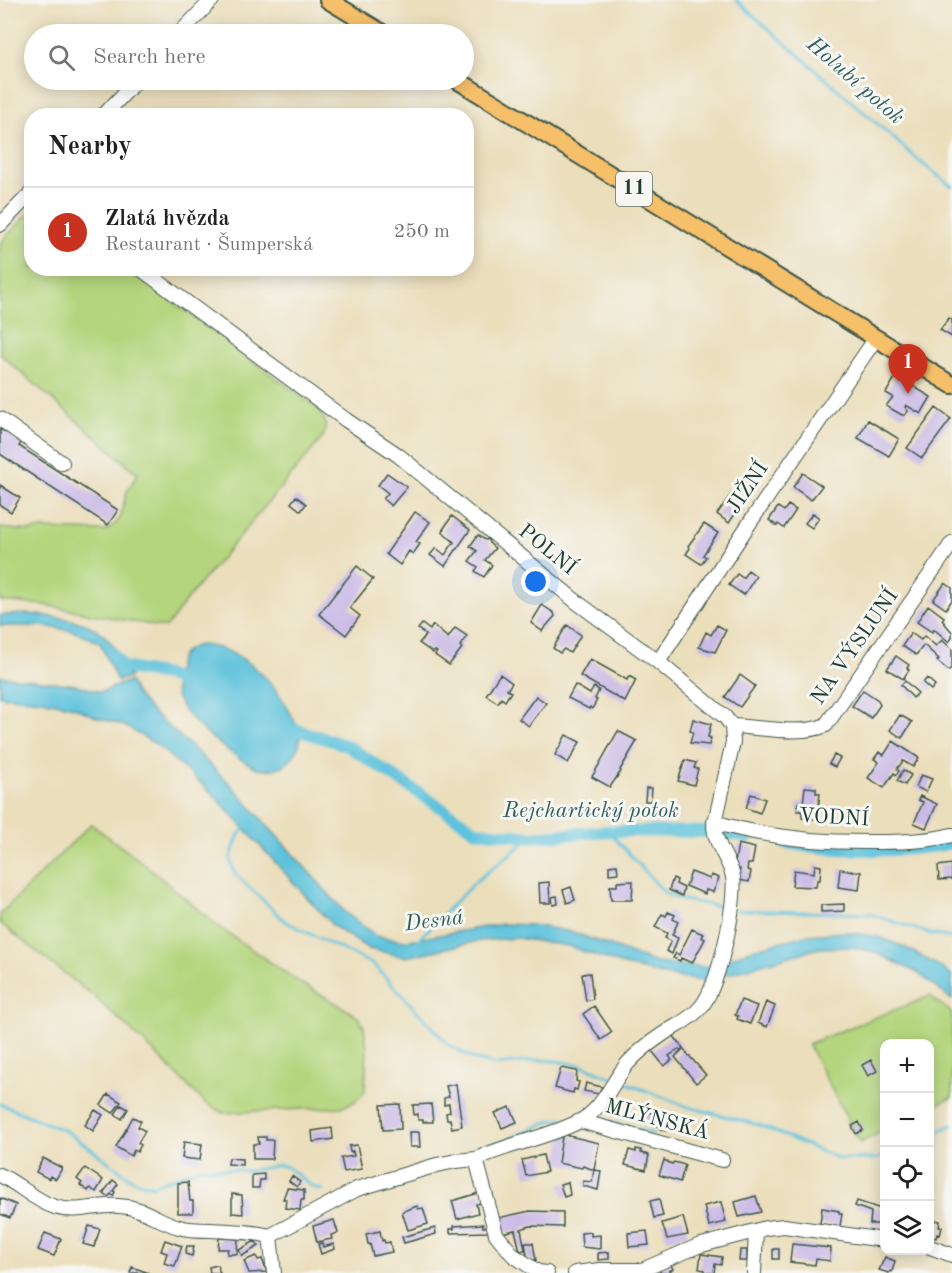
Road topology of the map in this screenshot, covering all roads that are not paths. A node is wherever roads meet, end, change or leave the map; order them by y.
1 (212, 0) edge
2 (328, 0) edge
3 (189, 24) edge
4 (368, 24) edge
5 (128, 90) edge
6 (473, 90) edge
7 (111, 108) edge
8 (24, 200) edge
9 (0, 225) edge
10 (151, 276) edge
11 (876, 338) junction
12 (952, 385) edge
13 (0, 419) edge
14 (62, 463) dead end
15 (952, 543) edge
16 (658, 662) junction
17 (732, 726) junction
18 (714, 829) junction
19 (952, 835) edge
20 (580, 1121) junction
21 (476, 1159) junction
22 (722, 1160) dead end
23 (0, 1174) edge
24 (756, 1231) junction
25 (270, 1236) junction
26 (880, 1239) edge
27 (934, 1248) edge
28 (952, 1255) edge
29 (274, 1273) edge
30 (547, 1273) edge
31 (575, 1273) edge
32 (754, 1273) edge

1 - 3 street
2 - 4 main road
5 - 7 street
6 - 11 main road, 11
8 - 9 street
10 - 16 street, POLNÍ
11 - 12 main road, 11
11 - 16 street, JIŽNÍ
13 - 14 street
15 - 17 street, NA VÝSLUNÍ
16 - 17 street, POLNÍ
17 - 18 street
18 - 19 street, VODNÍ
18 - 20 street
20 - 21 street
20 - 22 street, MLÝNSKÁ
21 - 25 street
21 - 30 street
23 - 25 street
24 - 26 street
24 - 31 street
24 - 32 street
25 - 29 street
27 - 28 street

